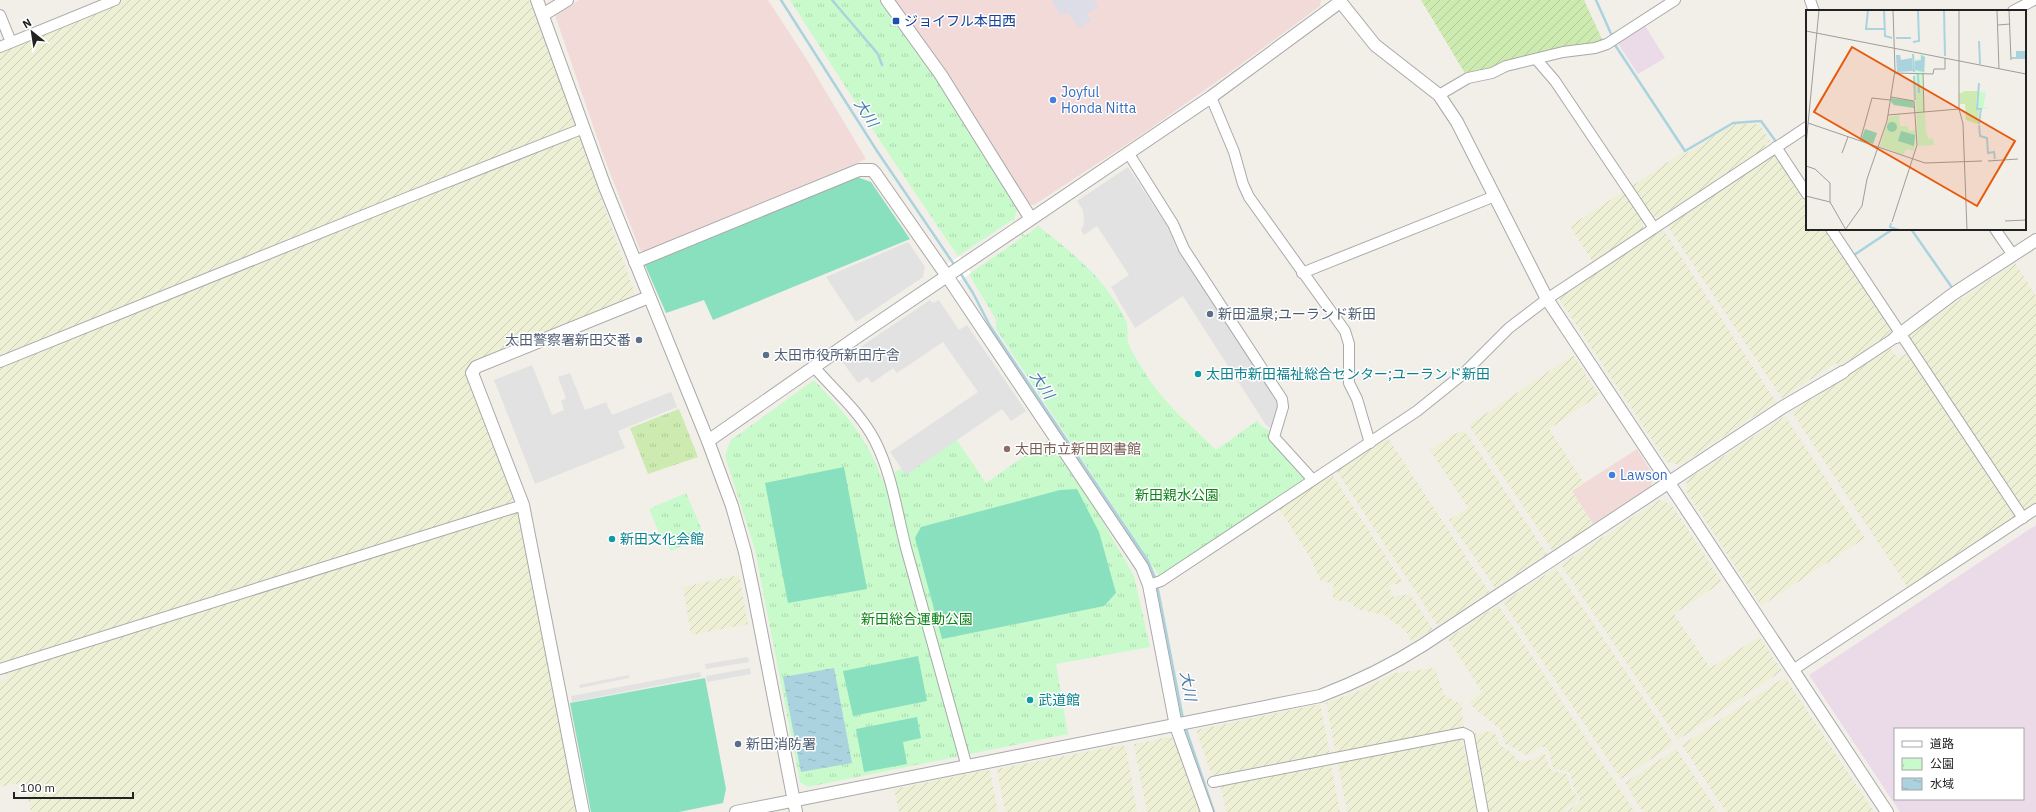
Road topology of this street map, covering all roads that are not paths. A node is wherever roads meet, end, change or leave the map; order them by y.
1 (115, 0) edge
2 (537, 0) edge
3 (567, 0) edge
4 (887, 0) edge
5 (1675, 0) edge
6 (1810, 0) edge
7 (2034, 0) edge
8 (1339, 1) edge
9 (1814, 10) edge
10 (2015, 10) edge
11 (544, 14) junction
12 (0, 15) edge
13 (11, 42) junction
14 (0, 46) edge
15 (1536, 60) junction
16 (1439, 95) junction
17 (1211, 98) junction
18 (584, 128) junction
19 (1806, 128) edge
20 (1776, 147) junction
21 (1129, 154) junction
22 (1806, 192) edge
23 (1494, 196) junction
24 (1031, 220) junction
25 (1654, 228) junction
26 (1832, 230) edge
27 (1996, 230) edge
28 (2036, 240) edge
29 (2013, 255) junction
30 (635, 262) junction
31 (1302, 273) junction
32 (949, 274) junction
33 (649, 297) junction
34 (1547, 299) junction
35 (1898, 335) junction
36 (0, 362) edge
37 (814, 367) junction
38 (1843, 372) joint
39 (708, 442) junction
40 (1370, 443) junction
41 (1313, 480) junction
42 (1669, 483) junction
43 (523, 505) junction
44 (2036, 509) edge
45 (2023, 518) junction
46 (1149, 585) junction
47 (0, 669) edge
48 (1792, 670) junction
49 (1183, 724) junction
50 (967, 766) junction
51 (1213, 782) dead end
52 (795, 807) edge
53 (583, 812) edge
54 (736, 812) edge
55 (1207, 812) edge
56 (1483, 812) edge
57 (1887, 812) edge

1 - 13 street
2 - 11 street
3 - 11 street
4 - 24 street
5 - 15 street
6 - 9 street
7 - 10 street
8 - 16 street
8 - 17 street
11 - 18 street
12 - 13 street
13 - 14 street
15 - 16 street
15 - 25 street
16 - 23 street
17 - 21 street
17 - 31 street
18 - 30 street
18 - 36 street
19 - 20 street
20 - 22 street
20 - 25 street
21 - 24 street
21 - 41 street
23 - 31 street
23 - 34 street
24 - 32 street
25 - 34 street
26 - 35 street
27 - 29 street
28 - 29 street
29 - 35 street
30 - 32 street
30 - 33 street
31 - 40 street
32 - 37 street
32 - 46 street
33 - 39 street
33 - 43 street
34 - 40 street
34 - 42 street
35 - 38 street
35 - 45 street
37 - 39 street
37 - 50 street
38 - 42 street
39 - 52 street
40 - 41 street
41 - 46 street
42 - 48 street
42 - 49 street
43 - 47 street
43 - 53 street
44 - 45 street
45 - 48 street
46 - 49 street
48 - 57 street
49 - 50 street
49 - 55 street
50 - 52 street
51 - 56 street
52 - 54 street

